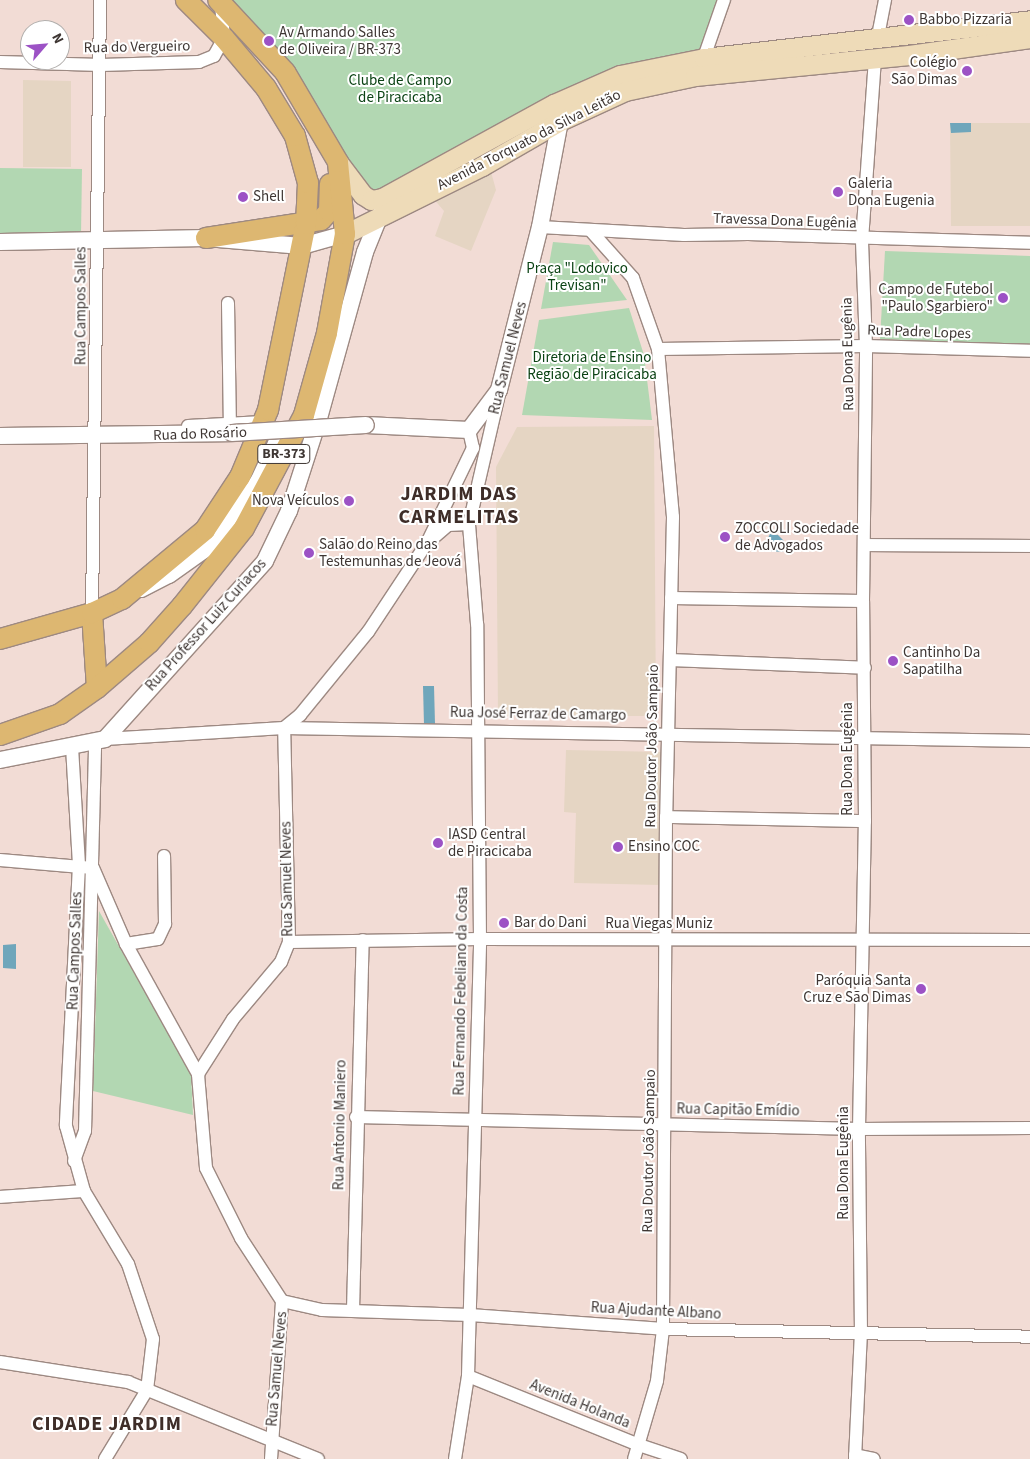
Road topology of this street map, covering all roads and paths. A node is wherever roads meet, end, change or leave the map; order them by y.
1 (100, 0) edge
2 (186, 0) edge
3 (219, 0) edge
4 (724, 0) edge
5 (885, 0) edge
6 (1030, 20) edge
7 (909, 32) junction
8 (878, 36) junction
9 (224, 38) junction
10 (1030, 38) edge
11 (704, 58) junction
12 (875, 58) junction
13 (0, 62) edge
14 (101, 65) junction
15 (695, 76) junction
16 (557, 112) junction
17 (322, 131) junction
18 (338, 162) junction
19 (380, 214) junction
20 (306, 224) junction
21 (540, 228) junction
22 (590, 231) junction
23 (345, 234) junction
24 (206, 238) junction
25 (97, 240) junction
26 (862, 240) junction
27 (0, 242) edge
28 (1030, 243) edge
29 (302, 246) junction
30 (228, 304) dead end
31 (327, 333) junction
32 (866, 346) junction
33 (658, 349) junction
34 (1030, 351) edge
35 (329, 379) junction
36 (499, 390) junction
37 (263, 422) junction
38 (138, 427) dead end
39 (231, 429) junction
40 (292, 429) junction
41 (469, 430) junction
42 (0, 436) edge
43 (96, 437) junction
44 (469, 524) junction
45 (428, 543) junction
46 (865, 545) junction
47 (1030, 546) edge
48 (671, 598) junction
49 (122, 599) junction
50 (863, 601) junction
51 (92, 613) junction
52 (0, 640) edge
53 (670, 660) junction
54 (864, 668) junction
55 (97, 688) junction
56 (60, 714) junction
57 (284, 728) junction
58 (479, 729) junction
59 (668, 732) junction
60 (0, 735) edge
61 (863, 739) junction
62 (100, 740) junction
63 (1030, 741) edge
64 (72, 747) junction
65 (0, 748) edge
66 (0, 760) edge
67 (666, 817) junction
68 (865, 821) junction
69 (164, 856) dead end
70 (0, 860) edge
71 (79, 865) junction
72 (93, 868) junction
73 (863, 938) junction
74 (480, 939) junction
75 (363, 940) junction
76 (1030, 940) edge
77 (666, 941) junction
78 (289, 942) junction
79 (126, 944) junction
80 (75, 979) junction
81 (91, 979) junction
82 (198, 1074) junction
83 (356, 1117) junction
84 (474, 1118) junction
85 (666, 1124) junction
86 (1030, 1128) edge
87 (859, 1129) junction
88 (74, 1161) junction
89 (84, 1191) junction
90 (0, 1197) edge
91 (282, 1300) junction
92 (353, 1310) junction
93 (470, 1315) junction
94 (663, 1329) junction
95 (861, 1334) junction
96 (1030, 1338) edge
97 (0, 1362) edge
98 (468, 1376) junction
99 (147, 1390) junction
100 (270, 1441) junction
101 (639, 1445) junction
102 (855, 1457) edge
103 (106, 1459) edge
104 (271, 1459) edge
105 (318, 1459) edge
106 (455, 1459) edge
107 (634, 1459) edge
108 (681, 1459) edge
109 (874, 1459) edge

1 - 14 street, Rua Campos Salles
2 - 9 main road
3 - 9 street
3 - 17 main road, BR-373
4 - 11 street
5 - 8 street
6 - 7 main road, Avenida Torquato da Silva Leitão
7 - 8 main road, Avenida Torquato da Silva Leitão
7 - 12 main road
8 - 11 main road, Avenida Torquato da Silva Leitão
9 - 14 street, Rua do Vergueiro
9 - 20 main road
10 - 12 main road, Avenida Torquato da Silva Leitão
11 - 15 street
11 - 16 main road, Avenida Torquato da Silva Leitão
12 - 15 main road, Avenida Torquato da Silva Leitão
12 - 26 street, Rua Dona Eugênia
13 - 14 street, Rua do Vergueiro
14 - 25 street, Rua Campos Salles
15 - 16 main road, Avenida Torquato da Silva Leitão
16 - 18 main road, Avenida Torquato da Silva Leitão
16 - 19 main road, Avenida Torquato da Silva Leitão
16 - 21 street, Rua Samuel Neves
17 - 18 main road, BR-373
17 - 20 main road
18 - 23 main road, BR-373
19 - 23 main road, Avenida Torquato da Silva Leitão
19 - 35 street, Rua Professor Luiz Curiacos
20 - 24 main road
20 - 29 main road
21 - 22 street, Travessa Dona Eugênia
21 - 36 street, Rua Samuel Neves
22 - 26 street, Travessa Dona Eugênia
22 - 33 street, Rua Doutor João Sampaio
23 - 29 street, Avenida Torquato da Silva Leitão
23 - 31 main road, BR-373
24 - 25 street, Avenida Torquato da Silva Leitão
24 - 29 street, Avenida Torquato da Silva Leitão
25 - 27 street, Avenida Torquato da Silva Leitão
25 - 43 street, Rua Campos Salles
26 - 28 street, Travessa Dona Eugênia
26 - 32 street, Rua Dona Eugênia
29 - 37 main road
30 - 39 street
31 - 35 main road
31 - 55 main road, BR-373
32 - 33 street, Rua Padre Lopes
32 - 34 street, Rua Padre Lopes
32 - 46 street, Rua Dona Eugênia
33 - 48 street, Rua Doutor João Sampaio
35 - 62 street, Rua Professor Luiz Curiacos
36 - 41 street
36 - 44 street, Rua Samuel Neves
37 - 39 street
37 - 49 main road
38 - 39 street
39 - 40 street, Rua do Rosário, bridge
39 - 43 street, Rua do Rosário
40 - 41 street, Rua do Rosário, bridge
40 - 49 street
41 - 45 street
42 - 43 street, Rua do Rosário
43 - 51 street, Rua Campos Salles
44 - 45 street
44 - 58 street, Rua Fernando Febeliano da Costa
45 - 57 street
46 - 47 street
46 - 50 street, Rua Dona Eugênia
48 - 50 street
48 - 53 street, Rua Doutor João Sampaio
49 - 51 main road
50 - 54 street, Rua Dona Eugênia
51 - 52 main road
51 - 55 main road
53 - 54 street
53 - 59 street, Rua Doutor João Sampaio
54 - 61 street, Rua Dona Eugênia
55 - 56 main road, BR-373
56 - 60 main road, BR-373
56 - 65 main road
57 - 58 street, Rua José Ferraz de Camargo
57 - 62 street, Rua José Ferraz de Camargo
57 - 78 street, Rua Samuel Neves
58 - 59 street, Rua José Ferraz de Camargo
58 - 74 street, Rua Fernando Febeliano da Costa
59 - 61 street, Rua José Ferraz de Camargo
59 - 67 street, Rua Doutor João Sampaio
61 - 63 street, Rua José Ferraz de Camargo
61 - 68 street, Rua Dona Eugênia
62 - 64 street
62 - 72 street, Rua Campos Salles
64 - 66 street
64 - 71 street, Rua Campos Salles
67 - 68 street
67 - 77 street, Rua Doutor João Sampaio
68 - 73 street, Rua Dona Eugênia
69 - 79 street
70 - 71 street
71 - 72 street
71 - 80 street, Rua Campos Salles
72 - 79 street
72 - 81 street, Rua Campos Salles
73 - 76 street, Rua Viegas Muniz
73 - 77 street, Rua Viegas Muniz
73 - 87 street, Rua Dona Eugênia
74 - 75 street, Rua Viegas Muniz
74 - 77 street, Rua Viegas Muniz
74 - 84 street, Rua Fernando Febeliano da Costa
75 - 78 street, Rua Viegas Muniz
75 - 83 street, Rua Antonio Maniero
77 - 85 street, Rua Doutor João Sampaio
78 - 82 street, Rua Samuel Neves
79 - 82 street
80 - 81 street
80 - 88 street, Rua Campos Salles
81 - 88 street, Rua Campos Salles
82 - 91 street, Rua Samuel Neves
83 - 84 street, Rua Capitão Emídio
83 - 92 street, Rua Antonio Maniero
84 - 85 street, Rua Capitão Emídio
84 - 93 street, Rua Fernando Febeliano da Costa
85 - 87 street, Rua Capitão Emídio
85 - 94 street, Rua Doutor João Sampaio
86 - 87 street, Rua Capitão Emídio
87 - 95 street, Rua Dona Eugênia
88 - 89 street, Rua Campos Salles
89 - 90 street
89 - 99 street, Rua Campos Salles
91 - 92 street, Rua Ajudante Albano
91 - 100 street, Rua Samuel Neves
92 - 93 street, Rua Ajudante Albano
93 - 94 street, Rua Ajudante Albano
93 - 98 street, Rua Fernando Febeliano da Costa
94 - 95 street, Rua Ajudante Albano
94 - 101 street, Rua Doutor João Sampaio
95 - 96 street, Rua Ajudante Albano
95 - 102 street, Rua Dona Eugênia
97 - 99 street
98 - 101 street, Avenida Holanda
98 - 106 street, Rua Fernando Febeliano da Costa
99 - 100 street
99 - 103 street, Rua Campos Salles
100 - 104 street, Rua Samuel Neves
100 - 105 street
101 - 107 street, Rua Doutor João Sampaio
101 - 108 street, Avenida Holanda
102 - 109 street

